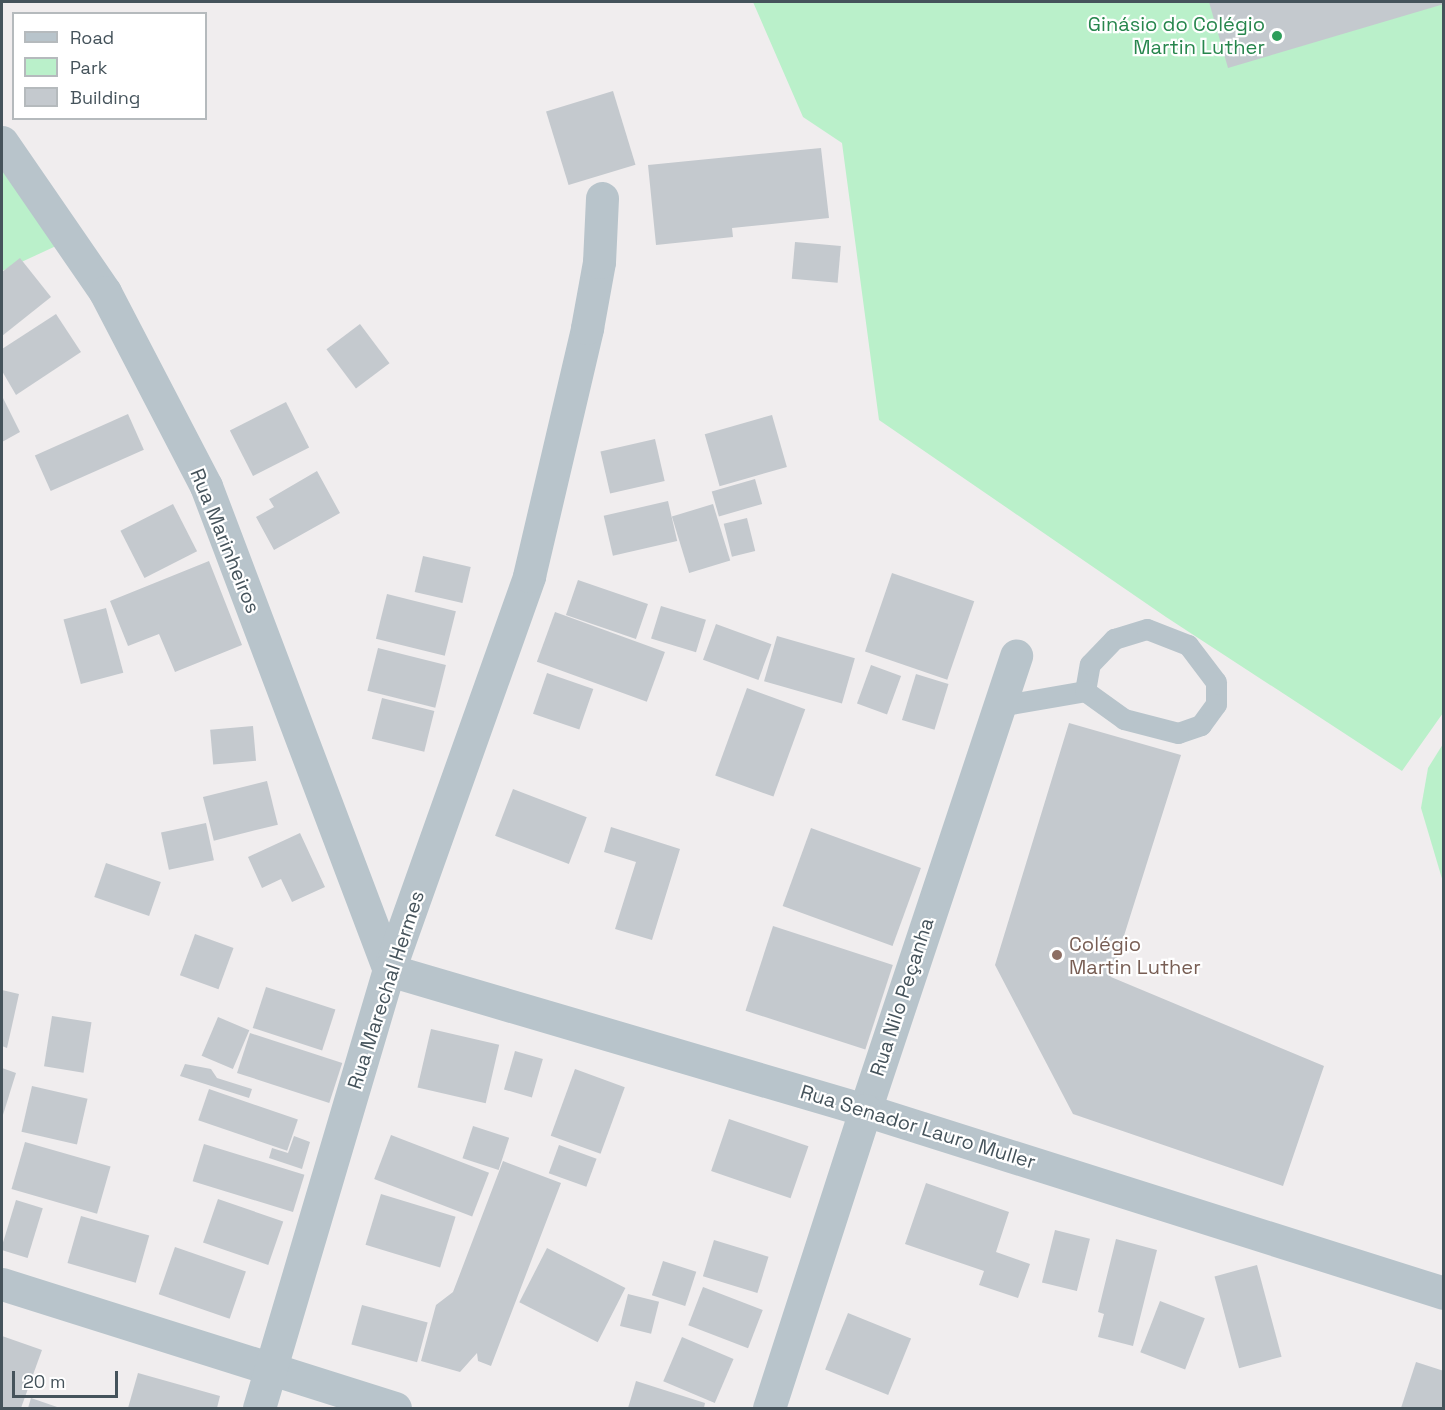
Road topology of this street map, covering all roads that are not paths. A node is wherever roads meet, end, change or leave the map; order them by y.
1 (2, 142) edge
2 (602, 198) dead end
3 (1016, 656) dead end
4 (1085, 691) junction
5 (999, 706) junction
6 (389, 970) junction
7 (865, 1110) junction
8 (2, 1284) edge
9 (1443, 1293) edge
10 (271, 1369) junction
11 (259, 1408) edge
12 (395, 1408) edge
13 (769, 1408) edge

1 - 6 street, Rua Marinheiros
2 - 6 street, Rua Marechal Hermes
3 - 5 street, Rua Nilo Peçanha
4 - 4 lane
4 - 5 lane
5 - 7 street, Rua Nilo Peçanha
6 - 7 street, Rua Senador Lauro Muller
6 - 10 street, Rua Marechal Hermes
7 - 9 street, Rua Senador Lauro Muller
7 - 13 street, Rua Nilo Peçanha
8 - 10 street
10 - 11 street, Rua Marechal Hermes
10 - 12 street

